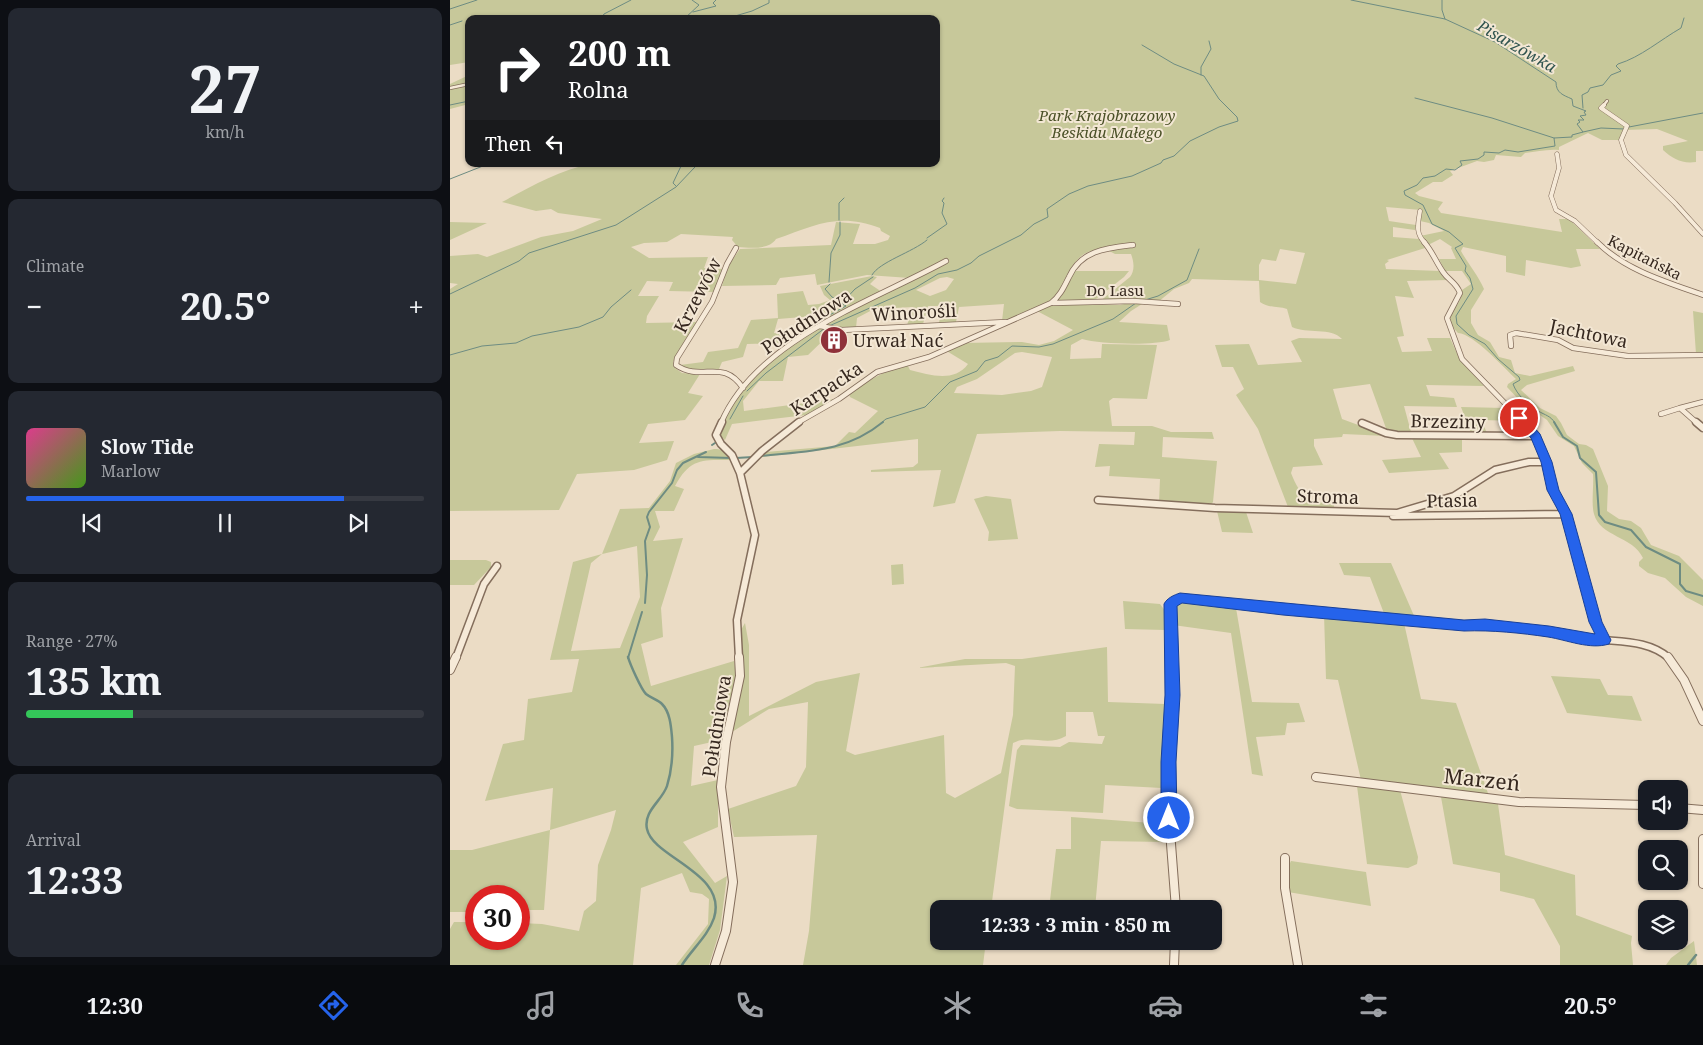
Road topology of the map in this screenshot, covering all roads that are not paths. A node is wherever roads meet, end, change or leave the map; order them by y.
1 (465, 85) edge
2 (450, 88) edge
3 (1607, 101) dead end
4 (1556, 154) dead end
5 (1420, 211) dead end
6 (1703, 234) edge
7 (1133, 245) dead end
8 (736, 248) dead end
9 (946, 262) dead end
10 (1703, 295) edge
11 (1051, 303) junction
12 (1178, 304) dead end
13 (1011, 322) junction
14 (820, 326) junction
15 (1511, 346) dead end
16 (1703, 355) edge
17 (742, 388) junction
18 (1703, 402) edge
19 (1680, 408) junction
20 (1661, 414) dead end
21 (1362, 424) dead end
22 (1703, 428) edge
23 (1536, 436) junction
24 (1546, 462) junction
25 (740, 473) junction
26 (1098, 500) dead end
27 (1566, 514) junction
28 (1338, 515) dead end
29 (497, 566) dead end
30 (1604, 640) junction
31 (450, 670) edge
32 (1703, 721) edge
33 (1316, 777) dead end
34 (1638, 805) edge
35 (1688, 809) edge
36 (1703, 810) edge
37 (1703, 840) edge
38 (1285, 858) dead end
39 (1703, 884) edge
40 (1175, 900) edge
41 (1174, 950) edge
42 (715, 965) edge
43 (1174, 965) edge
44 (1298, 965) edge

1 - 2 street
3 - 6 street
4 - 10 street, Kapitańska
5 - 23 street
7 - 11 street
8 - 17 street, Krzewów
9 - 14 street, Południowa
11 - 12 street, Do Lasu
11 - 13 street, Karpacka
13 - 14 street, Winorośli
13 - 25 street, Karpacka
14 - 17 street, Południowa
15 - 16 street, Jachtowa
17 - 25 street, Południowa
18 - 19 street
19 - 20 street
19 - 22 street
21 - 23 street, Brzeziny
23 - 24 street
24 - 26 street, Stroma
24 - 27 street
25 - 42 street, Południowa
27 - 28 street, Ptasia
27 - 30 street
29 - 31 street
30 - 32 street
30 - 40 street
33 - 34 street, Marzeń
35 - 36 street
37 - 39 street
38 - 44 street
41 - 43 street

